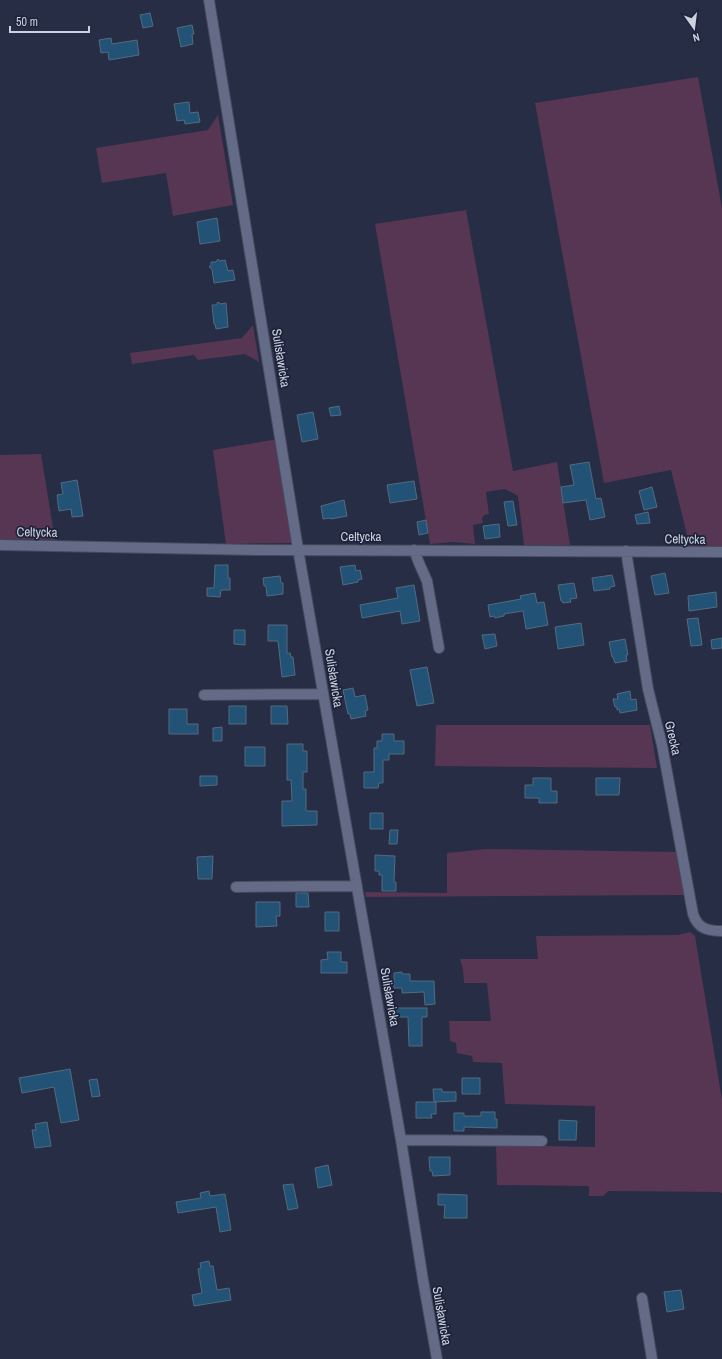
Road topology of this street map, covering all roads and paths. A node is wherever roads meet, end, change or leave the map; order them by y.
1 (209, 0) edge
2 (0, 545) edge
3 (298, 549) junction
4 (414, 550) junction
5 (626, 551) junction
6 (722, 552) edge
7 (439, 648) dead end
8 (323, 694) junction
9 (204, 695) dead end
10 (357, 886) junction
11 (236, 887) dead end
12 (722, 931) edge
13 (402, 1140) junction
14 (542, 1142) dead end
15 (642, 1298) dead end
16 (437, 1359) edge
17 (652, 1359) edge

1 - 3 street, Sulisławicka
2 - 3 street, Celtycka
3 - 4 street, Celtycka
3 - 8 street, Sulisławicka
4 - 5 street, Celtycka
4 - 7 street
5 - 6 street, Celtycka
5 - 12 street, Grecka
8 - 9 street
8 - 10 street, Sulisławicka
10 - 11 street
10 - 13 street, Sulisławicka
13 - 14 street
13 - 16 street, Sulisławicka
15 - 17 street

